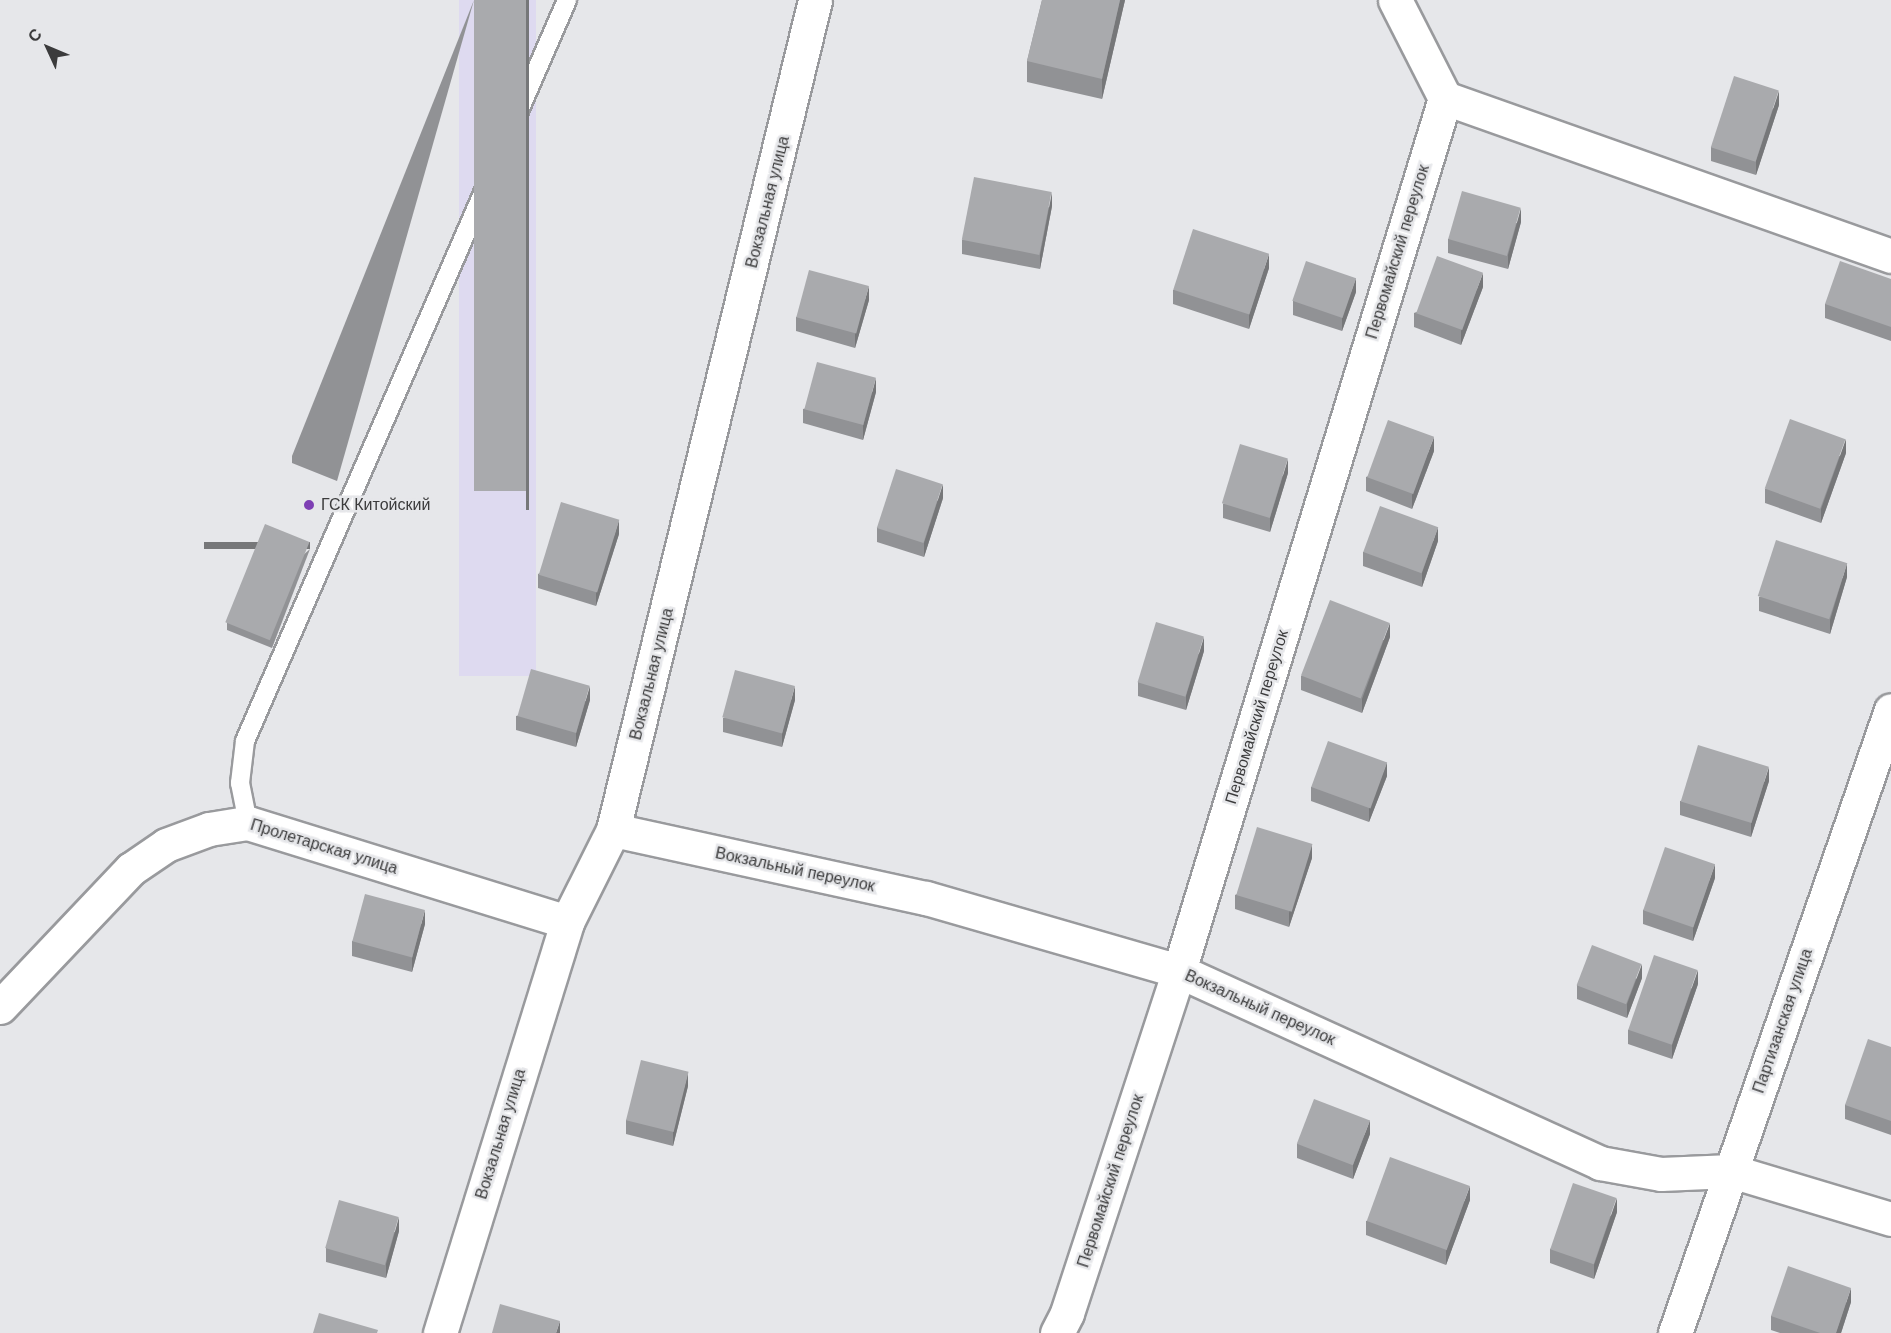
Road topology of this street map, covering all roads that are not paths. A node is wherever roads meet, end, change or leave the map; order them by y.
1 (567, 0) edge
2 (815, 0) edge
3 (1395, 0) edge
4 (1445, 98) junction
5 (1891, 256) edge
6 (1891, 710) edge
7 (248, 823) junction
8 (613, 830) junction
9 (567, 922) junction
10 (1179, 971) junction
11 (0, 1006) edge
12 (1731, 1172) junction
13 (1891, 1219) edge
14 (440, 1333) edge
15 (1057, 1333) edge
16 (1675, 1333) edge

1 - 7 lane
2 - 8 street, Вокзальная улица
3 - 4 street
4 - 5 street
4 - 10 street, Первомайский переулок
6 - 12 street, Партизанская улица
7 - 9 street, Пролетарская улица
7 - 11 street, Пролетарская улица
8 - 9 street, Вокзальная улица
8 - 10 street, Вокзальный переулок
9 - 14 street, Вокзальная улица
10 - 12 street, Вокзальный переулок
10 - 15 street, Первомайский переулок
12 - 13 street, Вокзальный переулок
12 - 16 street, Партизанская улица

